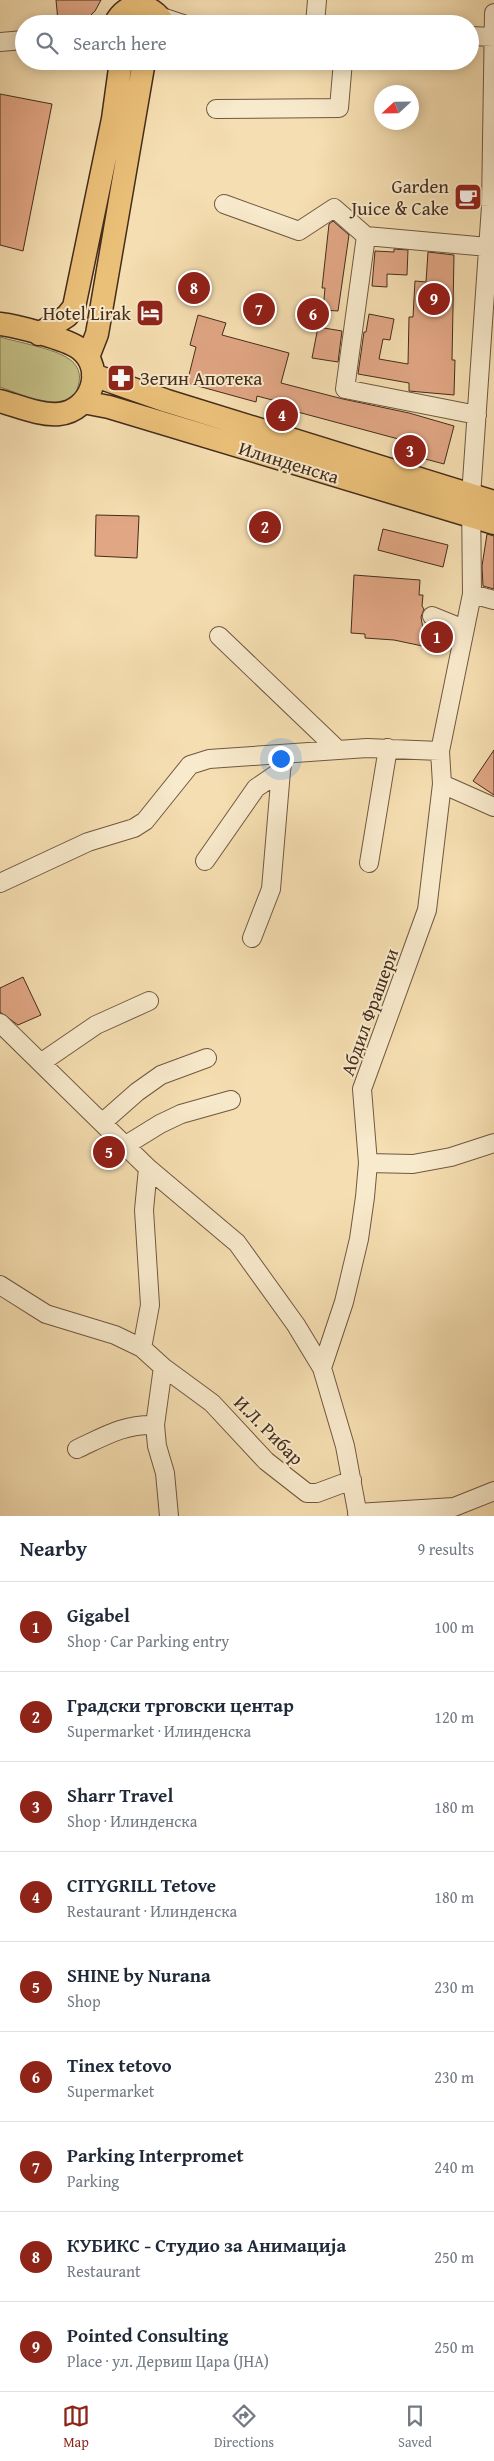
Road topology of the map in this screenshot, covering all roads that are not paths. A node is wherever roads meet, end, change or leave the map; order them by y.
1 (317, 0) edge
2 (152, 10) edge
3 (494, 14) edge
4 (121, 15) edge
5 (316, 15) edge
6 (479, 36) edge
7 (494, 37) edge
8 (15, 41) edge
9 (0, 42) edge
10 (120, 70) edge
11 (142, 70) edge
12 (343, 70) edge
13 (216, 109) dead end
14 (224, 204) dead end
15 (366, 236) junction
16 (488, 247) junction
17 (0, 324) edge
18 (38, 334) junction
19 (90, 366) junction
20 (84, 402) junction
21 (1, 403) edge
22 (477, 415) junction
23 (494, 502) edge
24 (471, 506) junction
25 (494, 523) edge
26 (472, 594) junction
27 (494, 600) edge
28 (432, 616) dead end
29 (464, 629) junction
30 (219, 636) dead end
31 (388, 748) junction
32 (338, 750) junction
33 (440, 751) junction
34 (283, 762) junction
35 (442, 784) junction
36 (494, 807) edge
37 (205, 861) dead end
38 (369, 863) dead end
39 (0, 883) edge
40 (252, 938) dead end
41 (149, 1001) dead end
42 (0, 1023) edge
43 (207, 1058) dead end
44 (42, 1062) junction
45 (231, 1100) dead end
46 (103, 1122) junction
47 (494, 1144) edge
48 (126, 1145) junction
49 (368, 1163) junction
50 (148, 1168) junction
51 (0, 1285) edge
52 (142, 1348) junction
53 (163, 1367) junction
54 (322, 1368) junction
55 (155, 1425) junction
56 (77, 1449) dead end
57 (352, 1480) junction
58 (494, 1491) edge
59 (357, 1514) edge
60 (169, 1516) edge

1 - 5 street
2 - 4 main road
3 - 7 street, Абдил Фрашери
6 - 7 street
7 - 16 street, Абдил Фрашери
8 - 9 street
10 - 18 main road
11 - 19 main road
12 - 13 street
14 - 15 street
15 - 16 street
15 - 22 street
16 - 22 street, Абдил Фрашери
17 - 18 main road, Илинденска
18 - 19 main road, Илинденска
19 - 20 main road
19 - 24 main road, Илинденска
20 - 21 main road
20 - 24 main road, Илинденска
22 - 24 street, Абдил Фрашери
23 - 24 main road, Илинденска
24 - 25 main road, Илинденска
24 - 26 street, Абдил Фрашери
26 - 27 street
26 - 29 street, Абдил Фрашери
28 - 29 street
29 - 33 street, Абдил Фрашери
30 - 32 street
31 - 32 street
31 - 33 street
31 - 38 street
32 - 34 street
33 - 35 street, Абдил Фрашери
34 - 37 street
34 - 39 street
34 - 40 street
35 - 36 street
35 - 49 street, Абдил Фрашери
41 - 44 street
42 - 44 street
43 - 46 street
44 - 46 street
45 - 48 street
46 - 48 street
47 - 49 street
48 - 50 street
49 - 54 street, Абдил Фрашери
50 - 52 street
50 - 54 street
51 - 52 street
52 - 53 street
53 - 55 street
53 - 57 street, И.Л. Рибар
54 - 57 street
55 - 56 street
55 - 60 street
57 - 59 street
58 - 59 street

